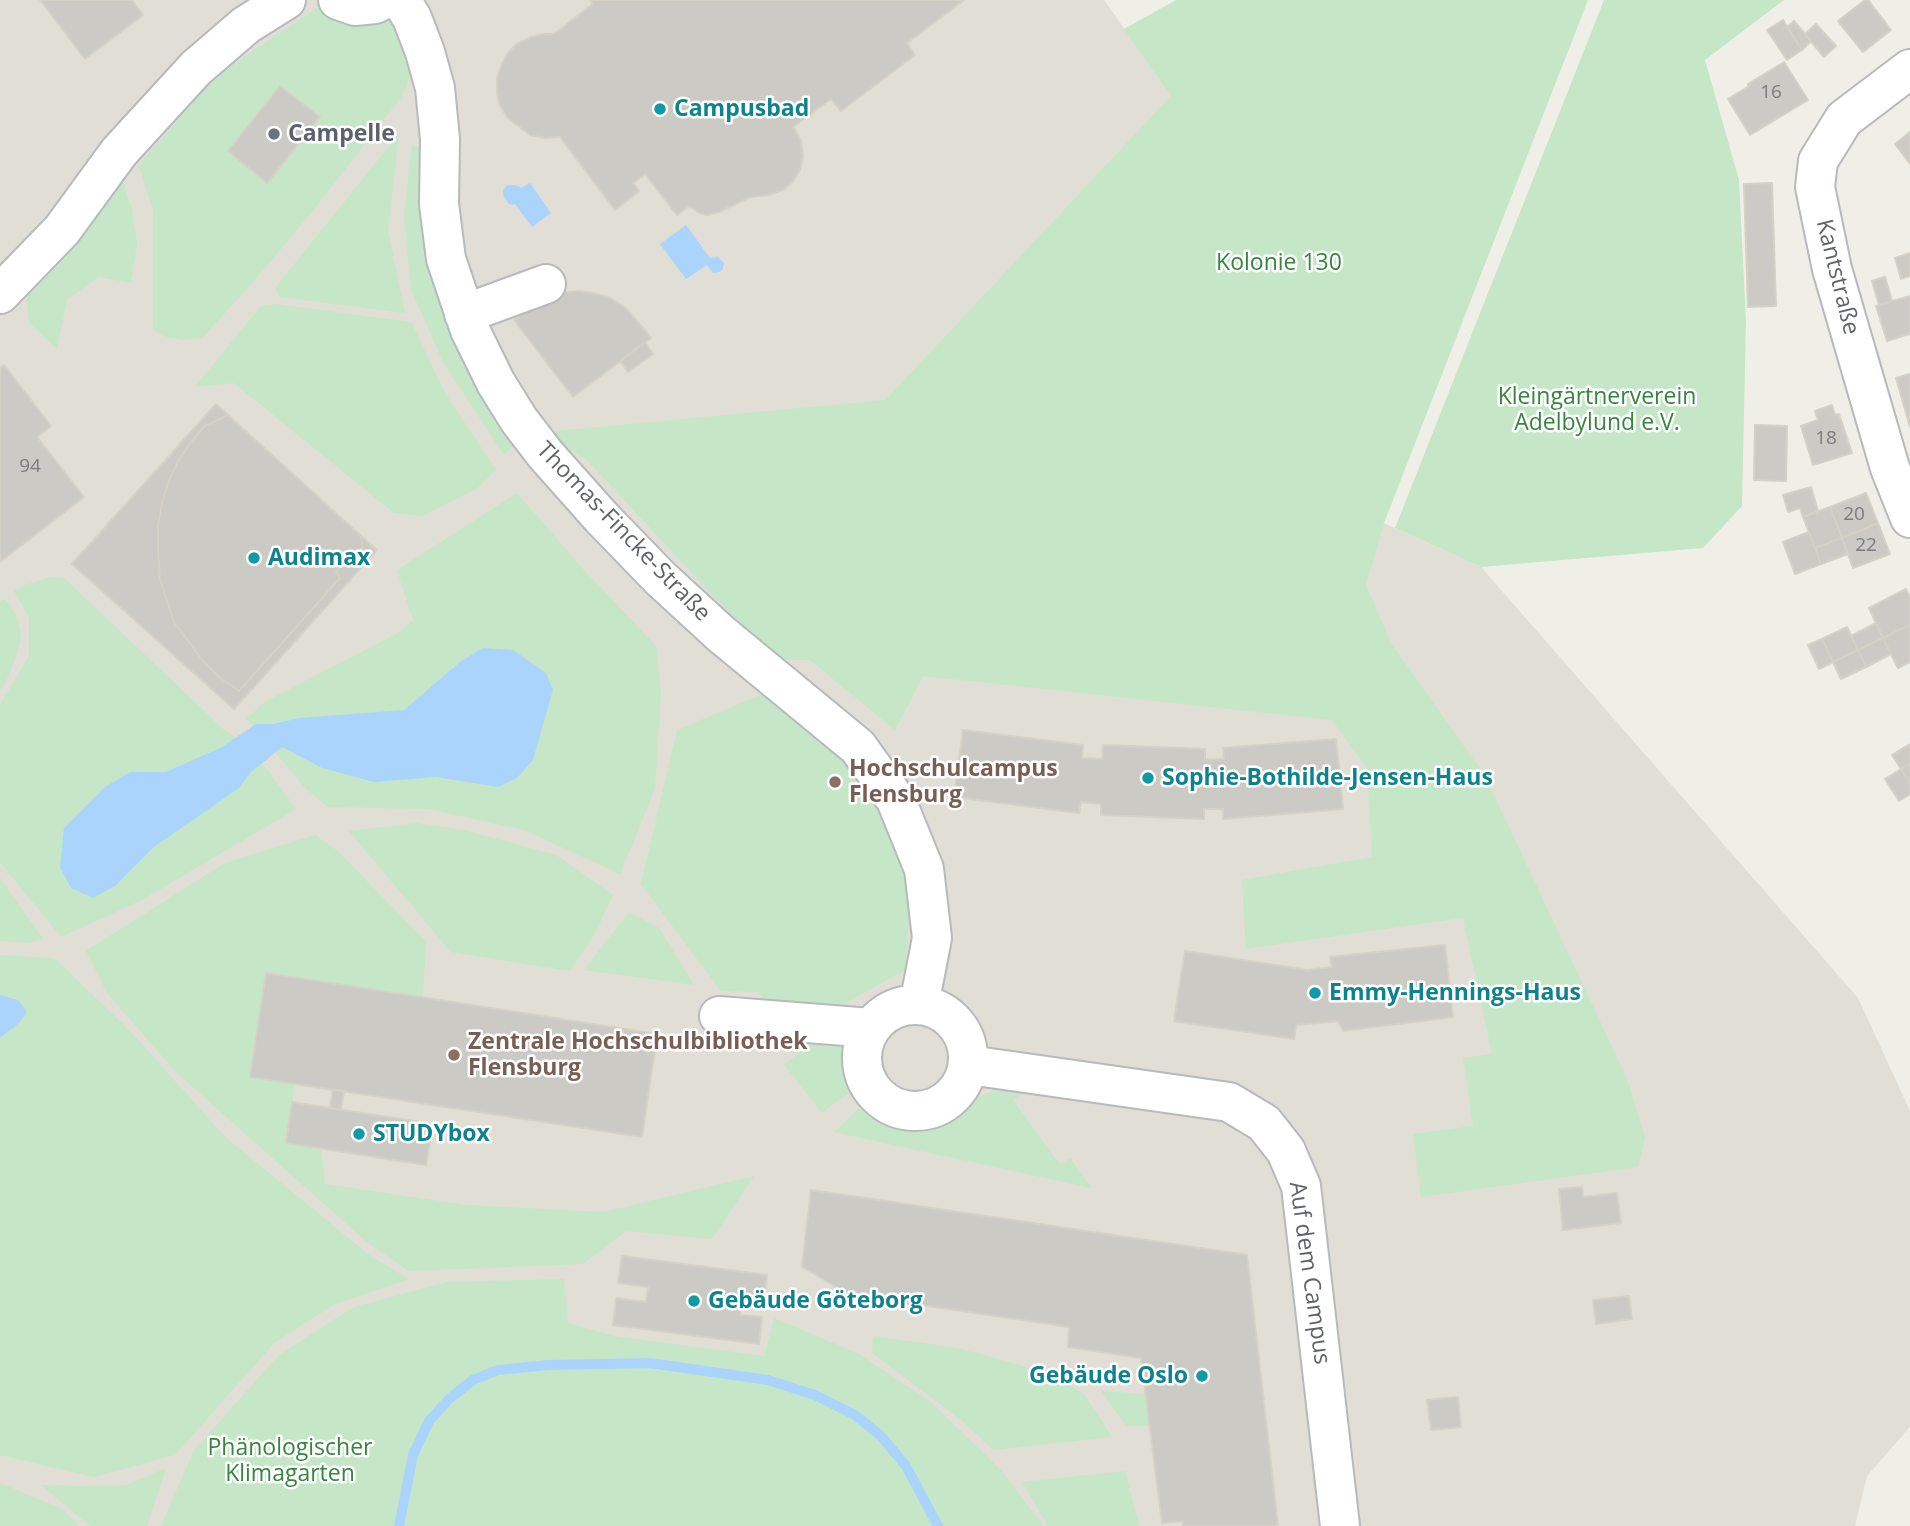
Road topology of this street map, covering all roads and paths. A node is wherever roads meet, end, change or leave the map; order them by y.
1 (286, 0) edge
2 (338, 0) edge
3 (383, 0) edge
4 (401, 0) edge
5 (1910, 69) edge
6 (546, 284) dead end
7 (0, 294) edge
8 (464, 314) junction
9 (1910, 518) edge
10 (919, 1005) junction
11 (719, 1016) dead end
12 (872, 1028) junction
13 (969, 1065) junction
14 (1340, 1526) edge

1 - 7 street
2 - 3 street
4 - 8 street, Thomas-Fincke-Straße
5 - 9 street, Kantstraße
6 - 8 street
8 - 10 street, Thomas-Fincke-Straße
10 - 12 street
10 - 13 street
11 - 12 street
12 - 13 street
13 - 14 street, Auf dem Campus

